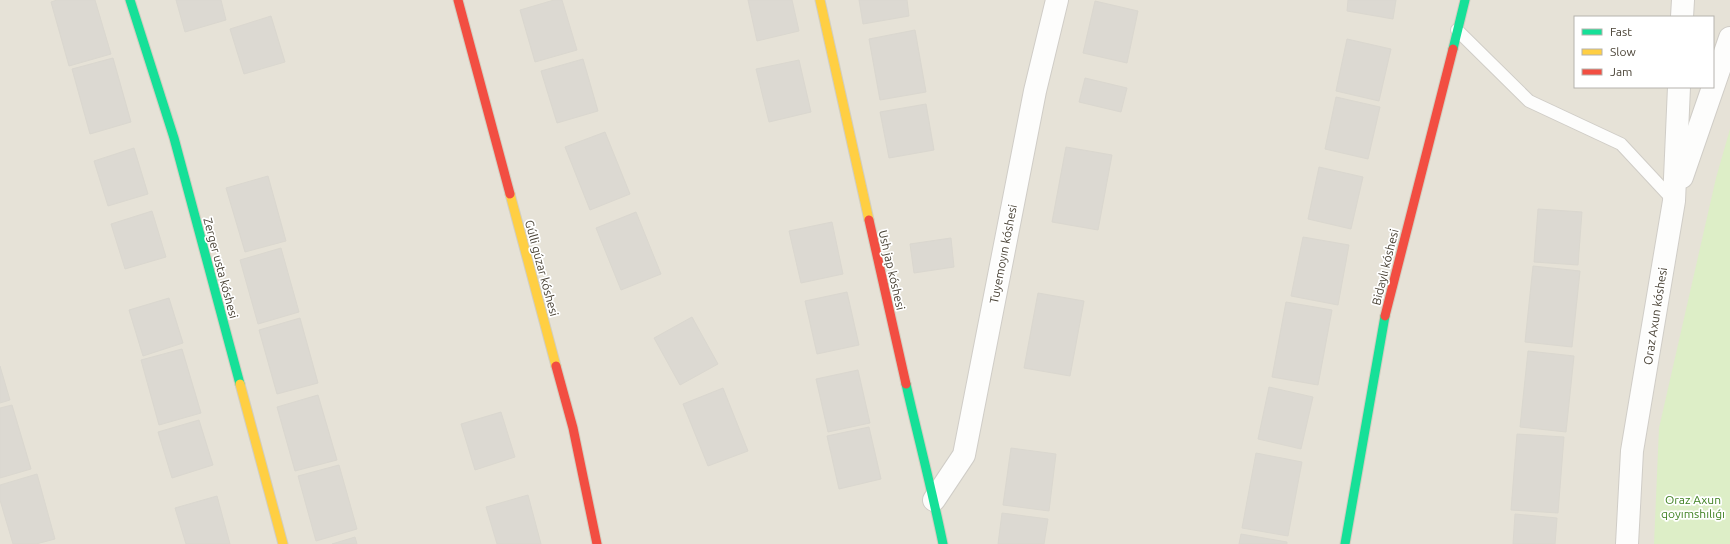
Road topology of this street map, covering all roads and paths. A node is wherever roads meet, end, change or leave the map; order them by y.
1 (130, 0) edge
2 (458, 0) edge
3 (820, 0) edge
4 (1057, 0) edge
5 (1465, 0) edge
6 (1683, 0) edge
7 (1682, 16) edge
8 (1457, 30) junction
9 (1730, 38) edge
10 (1714, 85) edge
11 (1679, 88) edge
12 (1713, 88) edge
13 (1674, 201) junction
14 (934, 500) junction
15 (283, 544) edge
16 (597, 544) edge
17 (943, 544) edge
18 (1345, 544) edge
19 (1627, 544) edge

1 - 15 street, Zerger usta kóshesi
2 - 16 street, Gúlli gúzar kóshesi
3 - 14 street, Ush jap kóshesi
4 - 14 street, Tuyemoyın kóshesi
5 - 8 street, Bidaylı kóshesi
6 - 7 street
8 - 13 lane
8 - 18 street, Bidaylı kóshesi
9 - 10 street
11 - 13 street, Oraz Axun kóshesi
12 - 13 street
13 - 19 street, Oraz Axun kóshesi
14 - 17 street, Ush jap kóshesi

